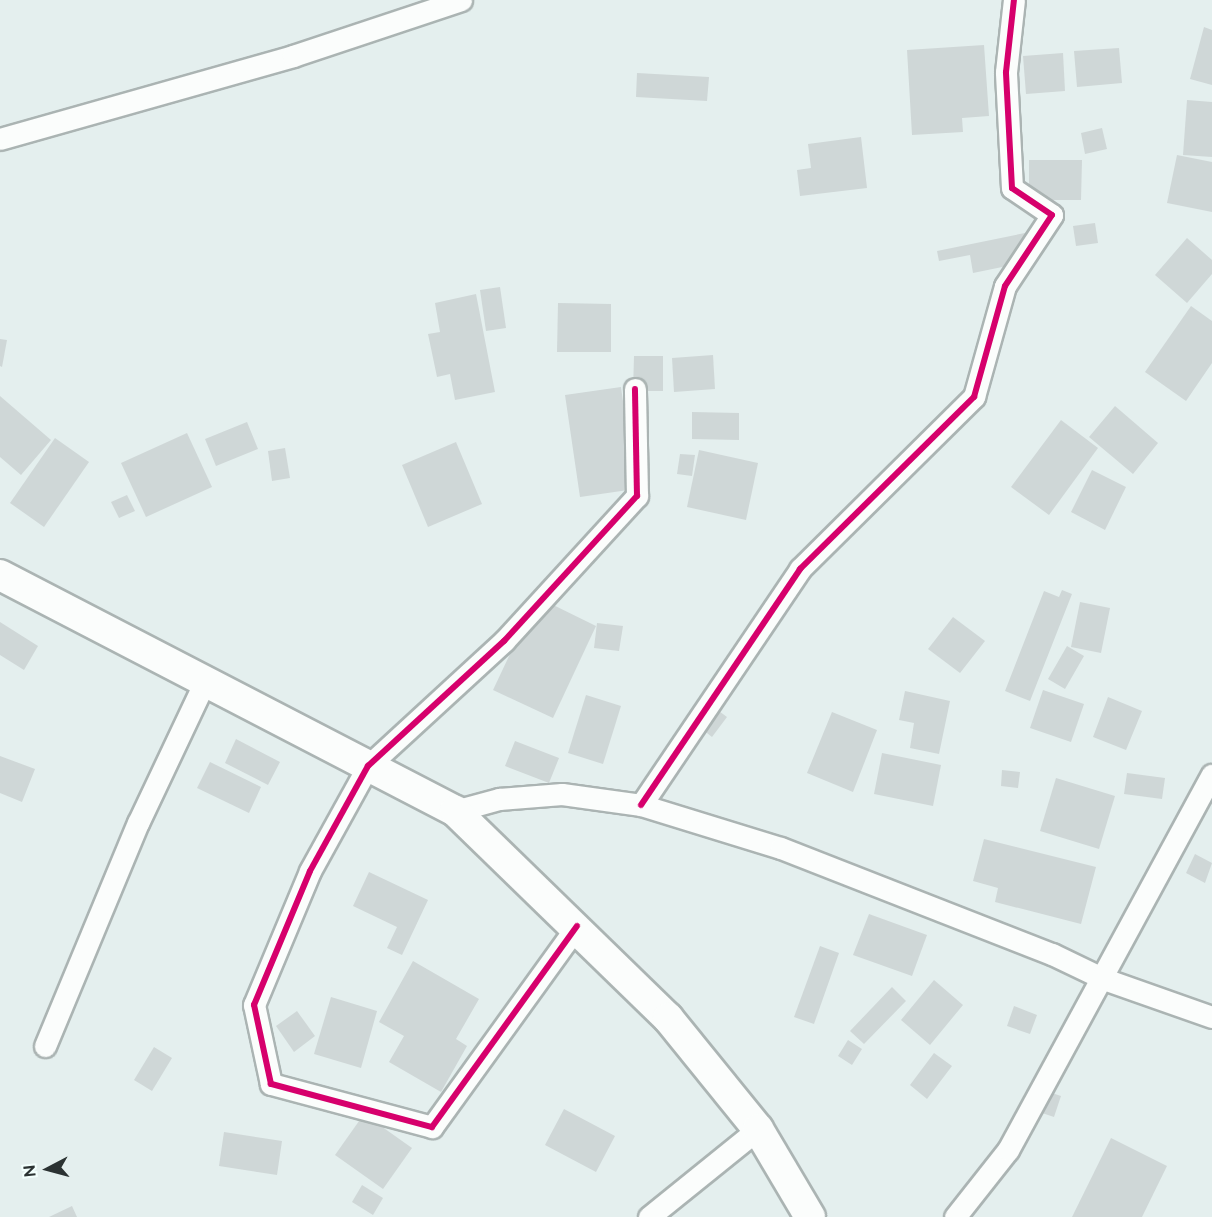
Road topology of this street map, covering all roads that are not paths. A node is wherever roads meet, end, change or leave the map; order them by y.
1 (461, 0) edge
2 (1014, 0) edge
3 (0, 139) edge
4 (635, 389) dead end
5 (0, 575) edge
6 (206, 679) junction
7 (368, 766) junction
8 (1212, 775) edge
9 (641, 806) junction
10 (455, 811) junction
11 (577, 926) junction
12 (1104, 979) junction
13 (1212, 1017) edge
14 (45, 1046) dead end
15 (758, 1129) junction
16 (650, 1217) edge
17 (810, 1217) edge
18 (955, 1217) edge

1 - 3 street
2 - 9 street
4 - 7 street
5 - 6 main road
6 - 7 main road
6 - 14 street
7 - 10 main road
7 - 11 street
8 - 12 street
9 - 10 street
9 - 12 street
10 - 11 main road
11 - 15 main road
12 - 13 street
12 - 18 street
15 - 16 street
15 - 17 main road

